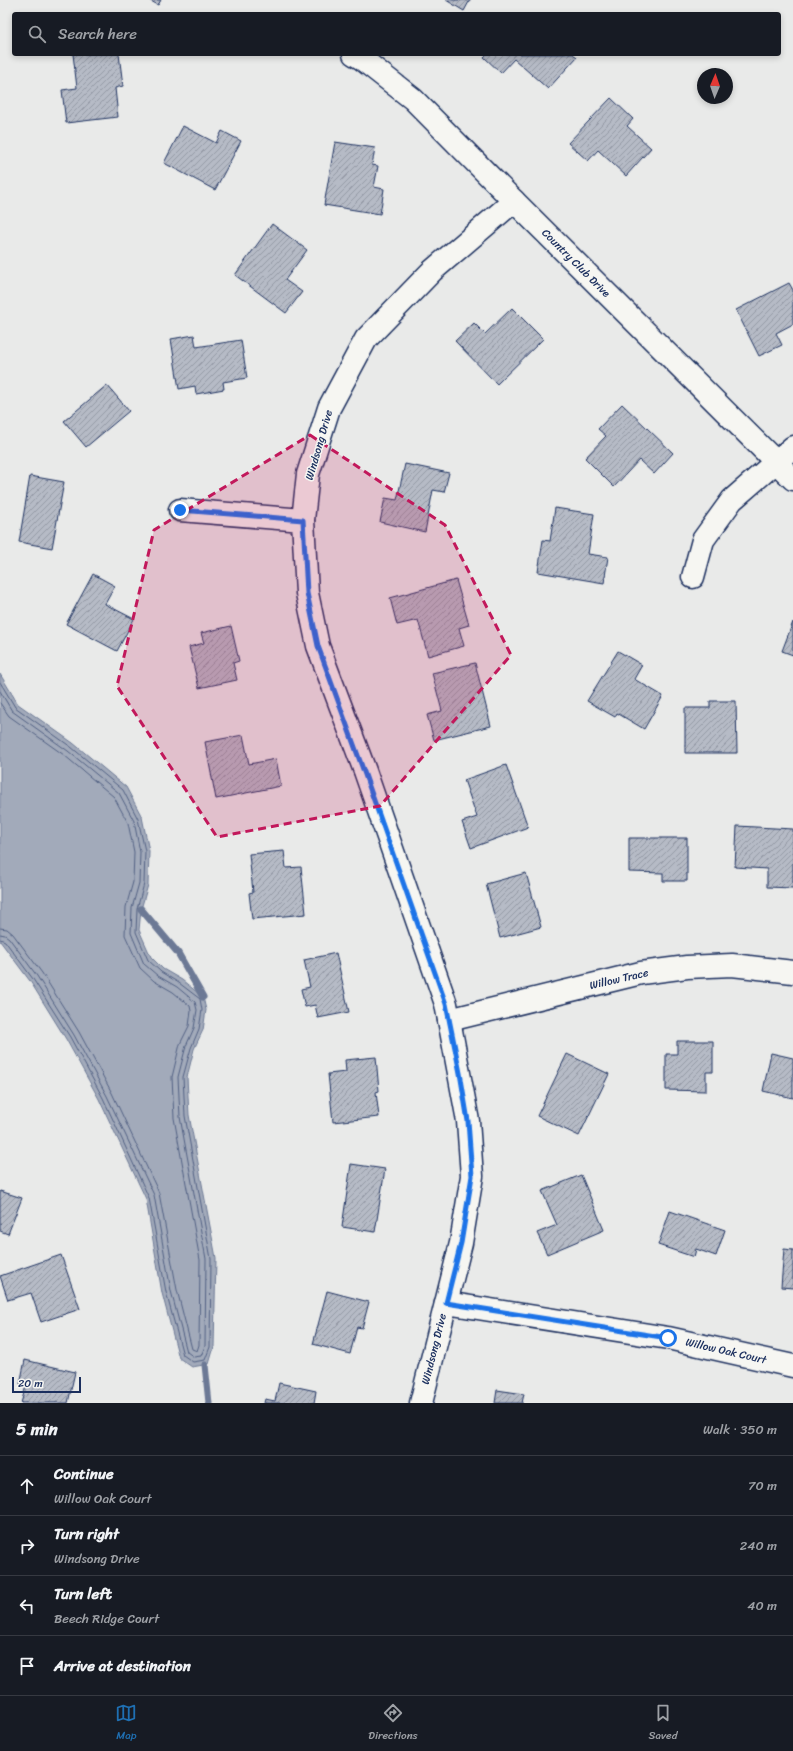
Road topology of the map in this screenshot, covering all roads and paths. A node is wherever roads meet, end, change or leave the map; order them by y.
1 (358, 56) edge
2 (514, 201) junction
3 (793, 447) edge
4 (776, 463) junction
5 (793, 479) edge
6 (180, 510) dead end
7 (303, 520) junction
8 (693, 577) dead end
9 (793, 972) edge
10 (449, 1020) junction
11 (446, 1303) junction
12 (793, 1366) edge
13 (421, 1403) edge

1 - 2 street, Country Club Drive
2 - 4 street, Country Club Drive
2 - 7 street, Windsong Drive
3 - 4 street
4 - 5 street, Country Club Drive
4 - 8 street
6 - 7 street
7 - 10 street, Windsong Drive
9 - 10 street, Willow Trace
10 - 11 street, Windsong Drive
11 - 12 street, Willow Oak Court
11 - 13 street, Windsong Drive

